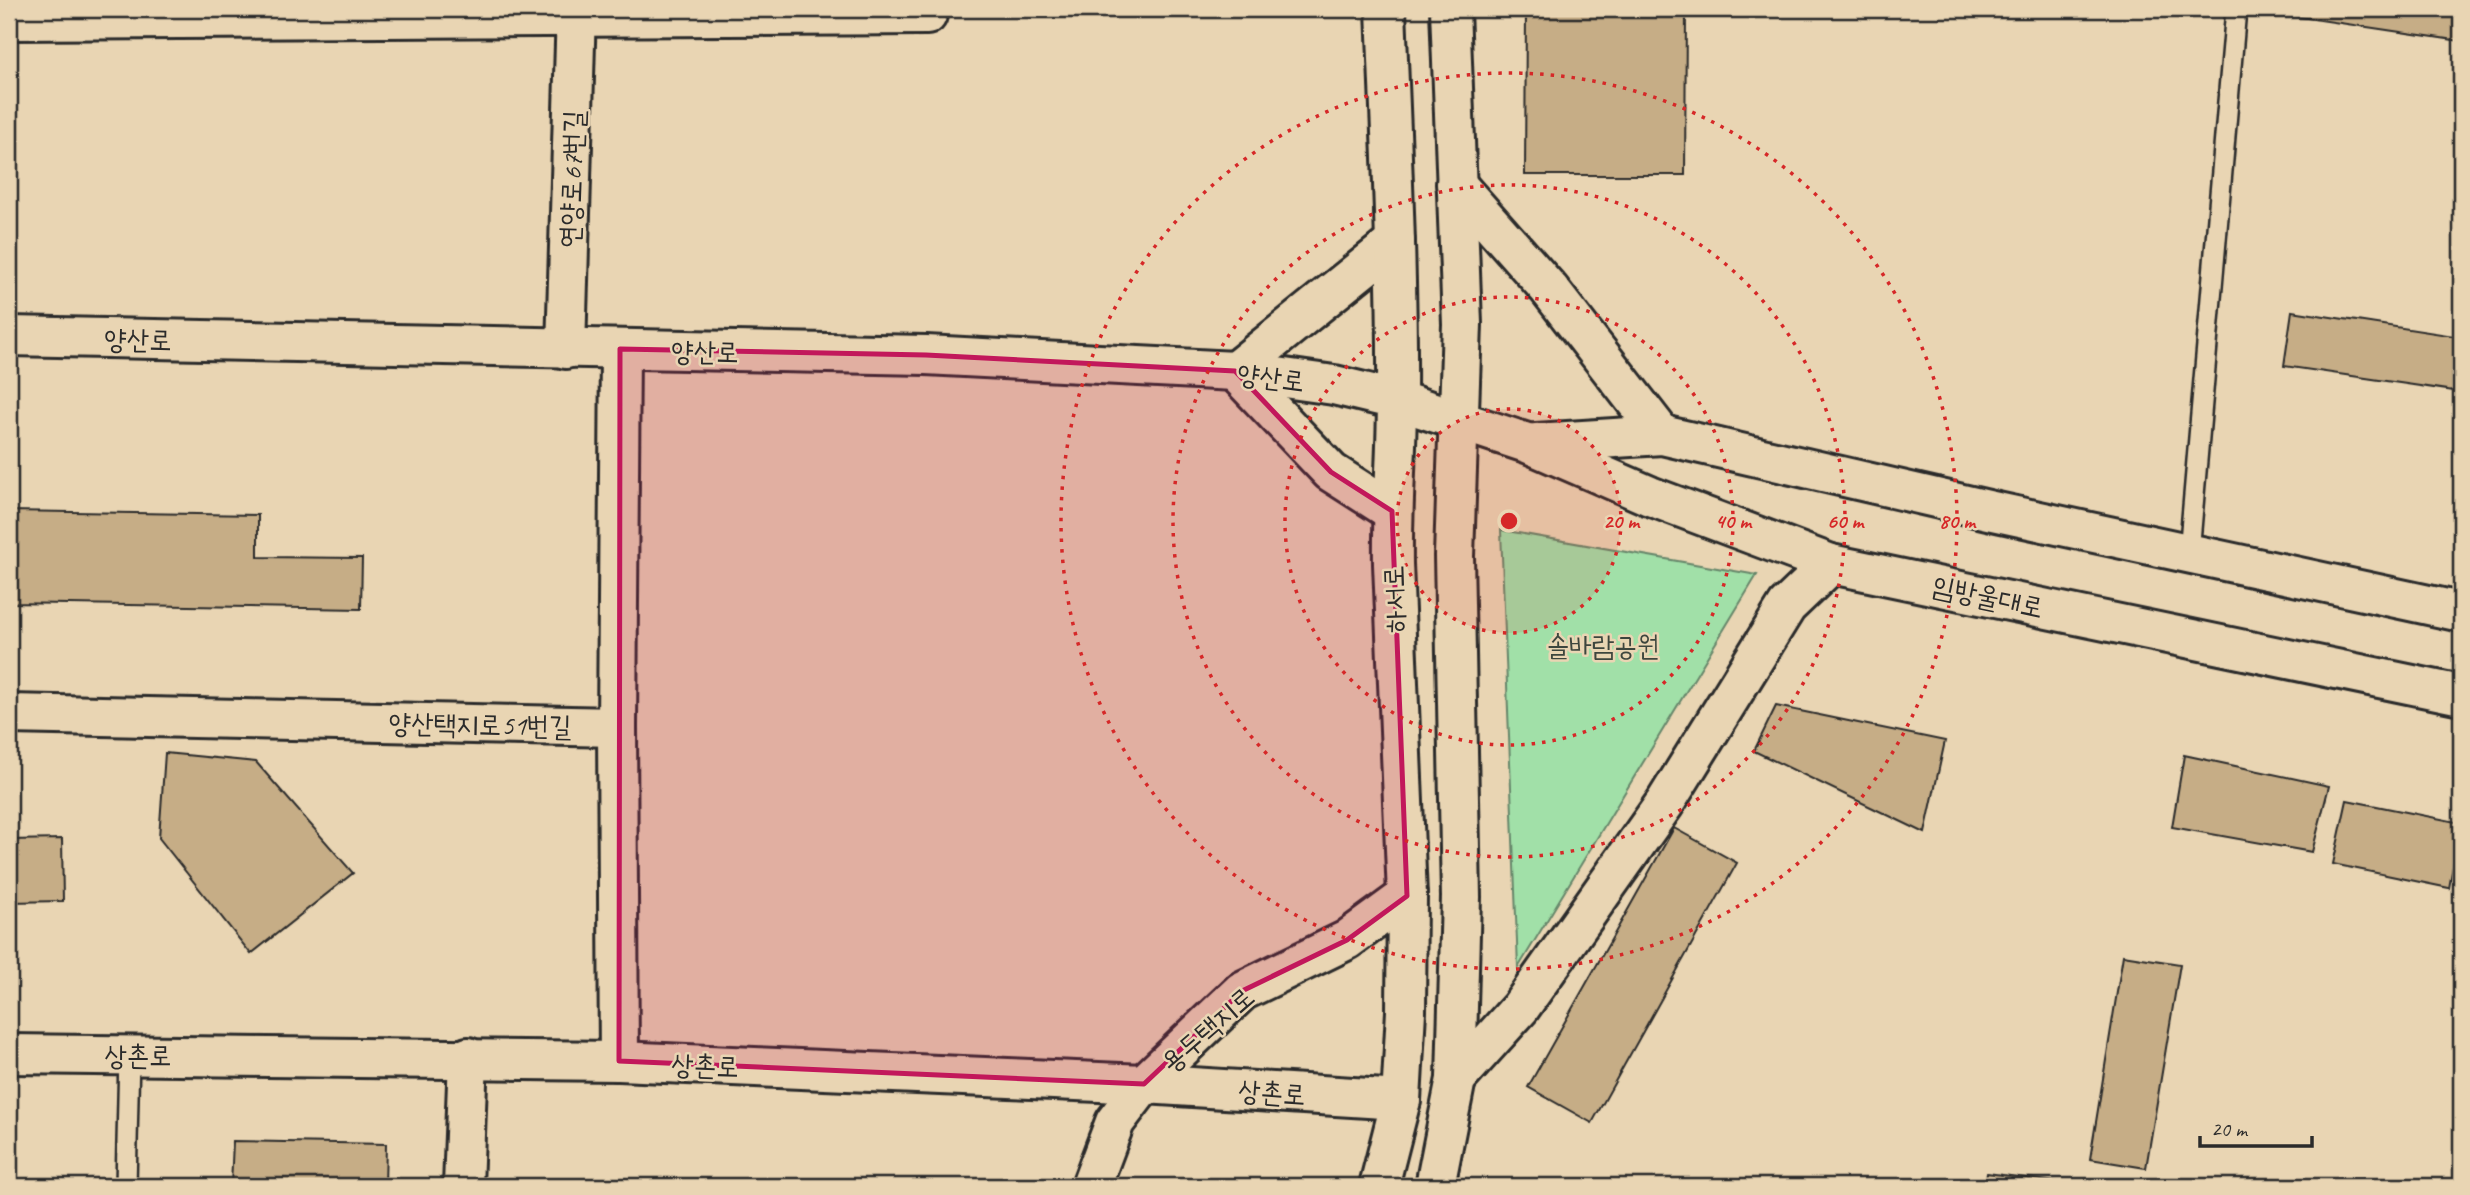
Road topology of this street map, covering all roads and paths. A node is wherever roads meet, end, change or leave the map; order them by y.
1 (928, 9) edge
2 (1386, 9) edge
3 (1450, 9) edge
4 (2236, 9) edge
5 (576, 12) edge
6 (9, 20) edge
7 (1455, 184) junction
8 (1395, 242) junction
9 (9, 336) edge
10 (566, 349) junction
11 (620, 349) junction
12 (1235, 372) junction
13 (1397, 400) junction
14 (1457, 419) junction
15 (1662, 435) junction
16 (1530, 444) junction
17 (1392, 511) junction
18 (2189, 553) junction
19 (1830, 564) junction
20 (2461, 612) edge
21 (2461, 695) edge
22 (9, 713) edge
23 (617, 727) junction
24 (1407, 896) junction
25 (9, 1054) edge
26 (129, 1055) junction
27 (468, 1058) junction
28 (619, 1061) junction
29 (1456, 1079) junction
30 (1144, 1084) junction
31 (1401, 1100) junction
32 (126, 1186) edge
33 (463, 1186) edge
34 (1091, 1186) edge
35 (1379, 1186) edge
36 (1435, 1186) edge

1 - 5 street
2 - 8 street, 하서로
3 - 7 street
4 - 18 lane
5 - 6 street
5 - 10 street, 연양로67번길
7 - 14 street
7 - 15 street
8 - 12 street
8 - 13 street, 하서로
9 - 10 street, 양산로
10 - 11 street, 양산로
11 - 12 street, 양산로
11 - 23 street
12 - 13 street, 양산로
12 - 17 street
13 - 14 street, 임방울대로
13 - 17 street, 하서로
14 - 16 street, 임방울대로
14 - 29 street
15 - 16 street, 임방울대로
15 - 18 street, 임방울대로
16 - 19 street, 임방울대로
17 - 24 street, 하서로
18 - 20 street, 임방울대로
19 - 21 street, 임방울대로
19 - 29 street
22 - 23 street, 양산택지로51번길
23 - 28 street
24 - 30 street, 용두택지로
24 - 31 street, 하서로
25 - 26 street, 상촌로
26 - 27 street, 상촌로
26 - 32 lane
27 - 28 street, 상촌로
27 - 33 street
28 - 30 street, 상촌로
29 - 36 street
30 - 31 street, 상촌로
30 - 34 street, 용두택지로
31 - 35 street, 하서로

